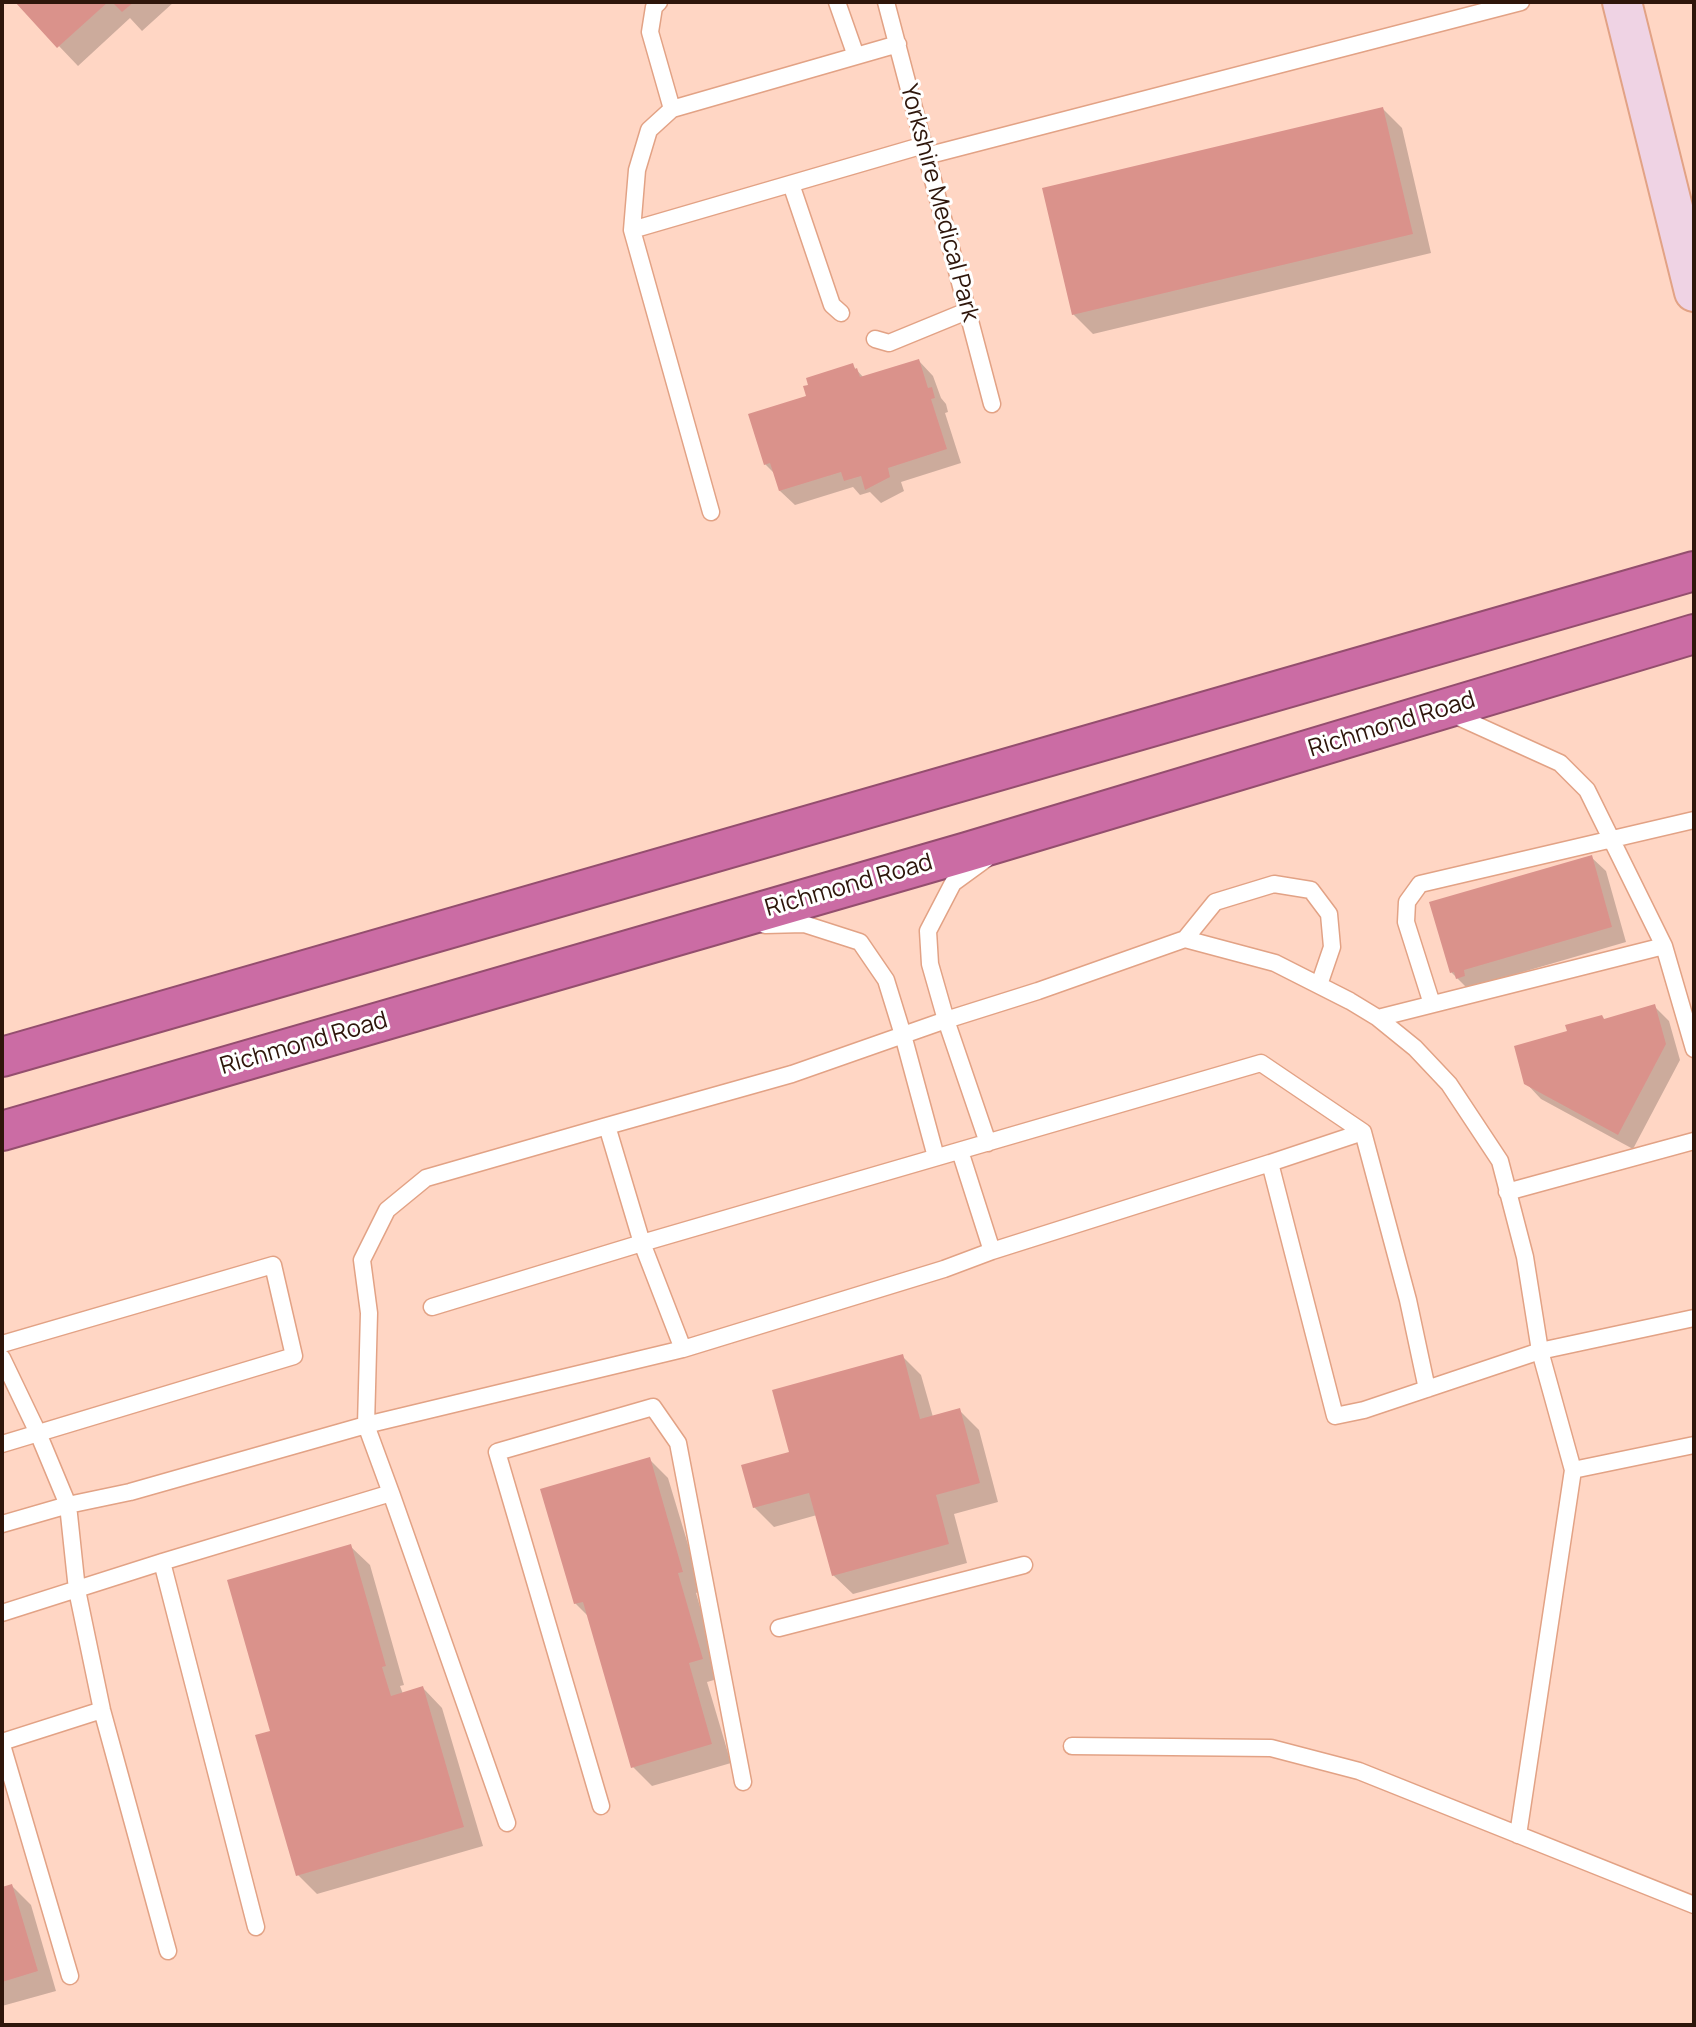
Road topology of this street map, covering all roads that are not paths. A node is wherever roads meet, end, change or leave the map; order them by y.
1 (659, 2) edge
2 (837, 2) edge
3 (886, 2) edge
4 (1521, 2) edge
5 (1622, 2) edge
6 (898, 44) junction
7 (856, 56) junction
8 (672, 109) junction
9 (925, 151) junction
10 (790, 184) junction
11 (632, 230) junction
12 (1694, 292) edge
13 (967, 311) junction
14 (841, 313) dead end
15 (876, 339) dead end
16 (992, 404) dead end
17 (711, 512) dead end
18 (1694, 571) edge
19 (1694, 634) edge
20 (1442, 710) junction
21 (1694, 820) edge
22 (1020, 836) junction
23 (1612, 838) junction
24 (713, 925) junction
25 (1185, 939) junction
26 (1664, 946) junction
27 (1319, 985) junction
28 (1432, 1004) junction
29 (1378, 1017) junction
30 (946, 1020) junction
31 (903, 1035) junction
32 (1694, 1049) edge
33 (2, 1057) edge
34 (607, 1126) junction
35 (2, 1131) edge
36 (1363, 1132) junction
37 (1694, 1142) edge
38 (988, 1143) junction
39 (960, 1151) junction
40 (936, 1157) junction
41 (1270, 1163) junction
42 (1507, 1192) junction
43 (642, 1243) junction
44 (992, 1251) junction
45 (432, 1307) dead end
46 (1694, 1318) edge
47 (2, 1343) edge
48 (683, 1349) junction
49 (1540, 1351) junction
50 (2, 1359) edge
51 (1427, 1389) junction
52 (366, 1425) junction
53 (38, 1433) junction
54 (2, 1444) edge
55 (1694, 1445) edge
56 (1573, 1470) junction
57 (391, 1493) junction
58 (68, 1505) junction
59 (2, 1524) edge
60 (162, 1562) junction
61 (1024, 1565) dead end
62 (77, 1590) junction
63 (2, 1613) edge
64 (779, 1628) dead end
65 (102, 1710) junction
66 (2, 1744) edge
67 (1072, 1746) dead end
68 (743, 1782) dead end
69 (601, 1806) dead end
70 (507, 1823) dead end
71 (1518, 1835) junction
72 (1694, 1905) edge
73 (256, 1927) dead end
74 (168, 1951) dead end
75 (69, 1976) dead end

1 - 8 lane
2 - 7 lane
3 - 6 lane, Yorkshire Medical Park
4 - 9 lane
5 - 12 street
6 - 7 lane
6 - 9 lane, Yorkshire Medical Park
7 - 8 lane
8 - 11 lane
9 - 10 lane
9 - 13 lane, Yorkshire Medical Park
10 - 11 lane
10 - 14 lane
11 - 17 lane
13 - 15 lane
13 - 16 lane, Yorkshire Medical Park
18 - 33 highway
19 - 20 highway, Richmond Road
20 - 22 highway, Richmond Road
20 - 23 lane
21 - 23 lane
22 - 24 highway, Richmond Road
22 - 30 lane
23 - 26 lane
23 - 28 lane
24 - 31 lane
24 - 35 highway, Richmond Road
25 - 27 lane
25 - 27 lane
25 - 30 lane
26 - 28 lane
26 - 32 lane
27 - 29 lane
28 - 29 lane
29 - 42 lane
30 - 31 lane
30 - 38 lane
31 - 34 lane
31 - 40 lane
34 - 43 lane
34 - 52 lane
36 - 38 lane
36 - 41 lane
36 - 51 lane
37 - 42 lane
38 - 39 lane
39 - 40 lane
39 - 44 lane
40 - 43 lane
41 - 44 lane
41 - 51 lane
42 - 49 lane
43 - 45 lane
43 - 48 lane
44 - 48 lane
46 - 49 lane
47 - 53 lane
48 - 52 lane
49 - 51 lane
49 - 56 lane
50 - 53 lane
52 - 57 lane
52 - 58 lane
53 - 54 lane
53 - 58 lane
55 - 56 lane
56 - 71 lane
57 - 60 lane
57 - 70 lane
58 - 59 lane
58 - 62 lane
60 - 62 lane
60 - 73 lane
61 - 64 lane
62 - 63 lane
62 - 65 lane
65 - 66 lane
65 - 74 lane
66 - 75 lane
67 - 71 lane
68 - 69 lane
71 - 72 lane

